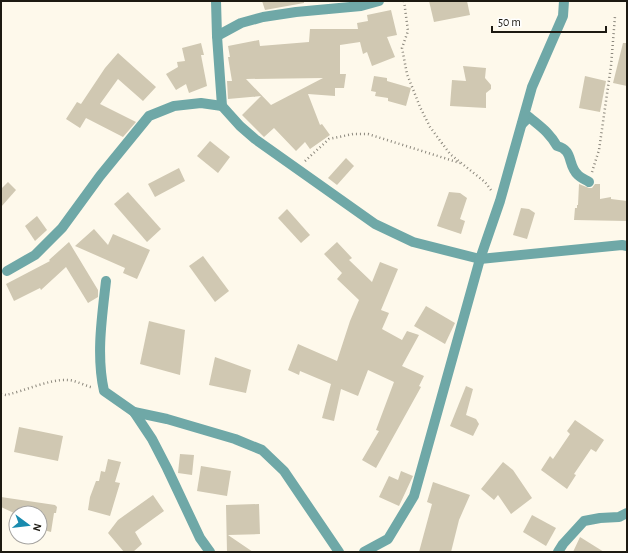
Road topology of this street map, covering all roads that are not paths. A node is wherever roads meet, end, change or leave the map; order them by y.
1 (216, 1) edge
2 (379, 1) edge
3 (564, 1) edge
4 (217, 36) junction
5 (222, 106) junction
6 (522, 124) junction
7 (589, 182) road end
8 (627, 246) edge
9 (480, 258) junction
10 (7, 271) dead end
11 (106, 281) dead end
12 (134, 412) junction
13 (627, 513) edge
14 (210, 552) edge
15 (339, 552) edge
16 (364, 552) edge
17 (558, 552) edge

1 - 4 street
2 - 4 street
3 - 6 street
4 - 5 street
5 - 9 street
5 - 10 street
6 - 7 street
6 - 9 street
8 - 9 street
9 - 16 street
11 - 12 street
12 - 14 street
12 - 15 street
13 - 17 street

